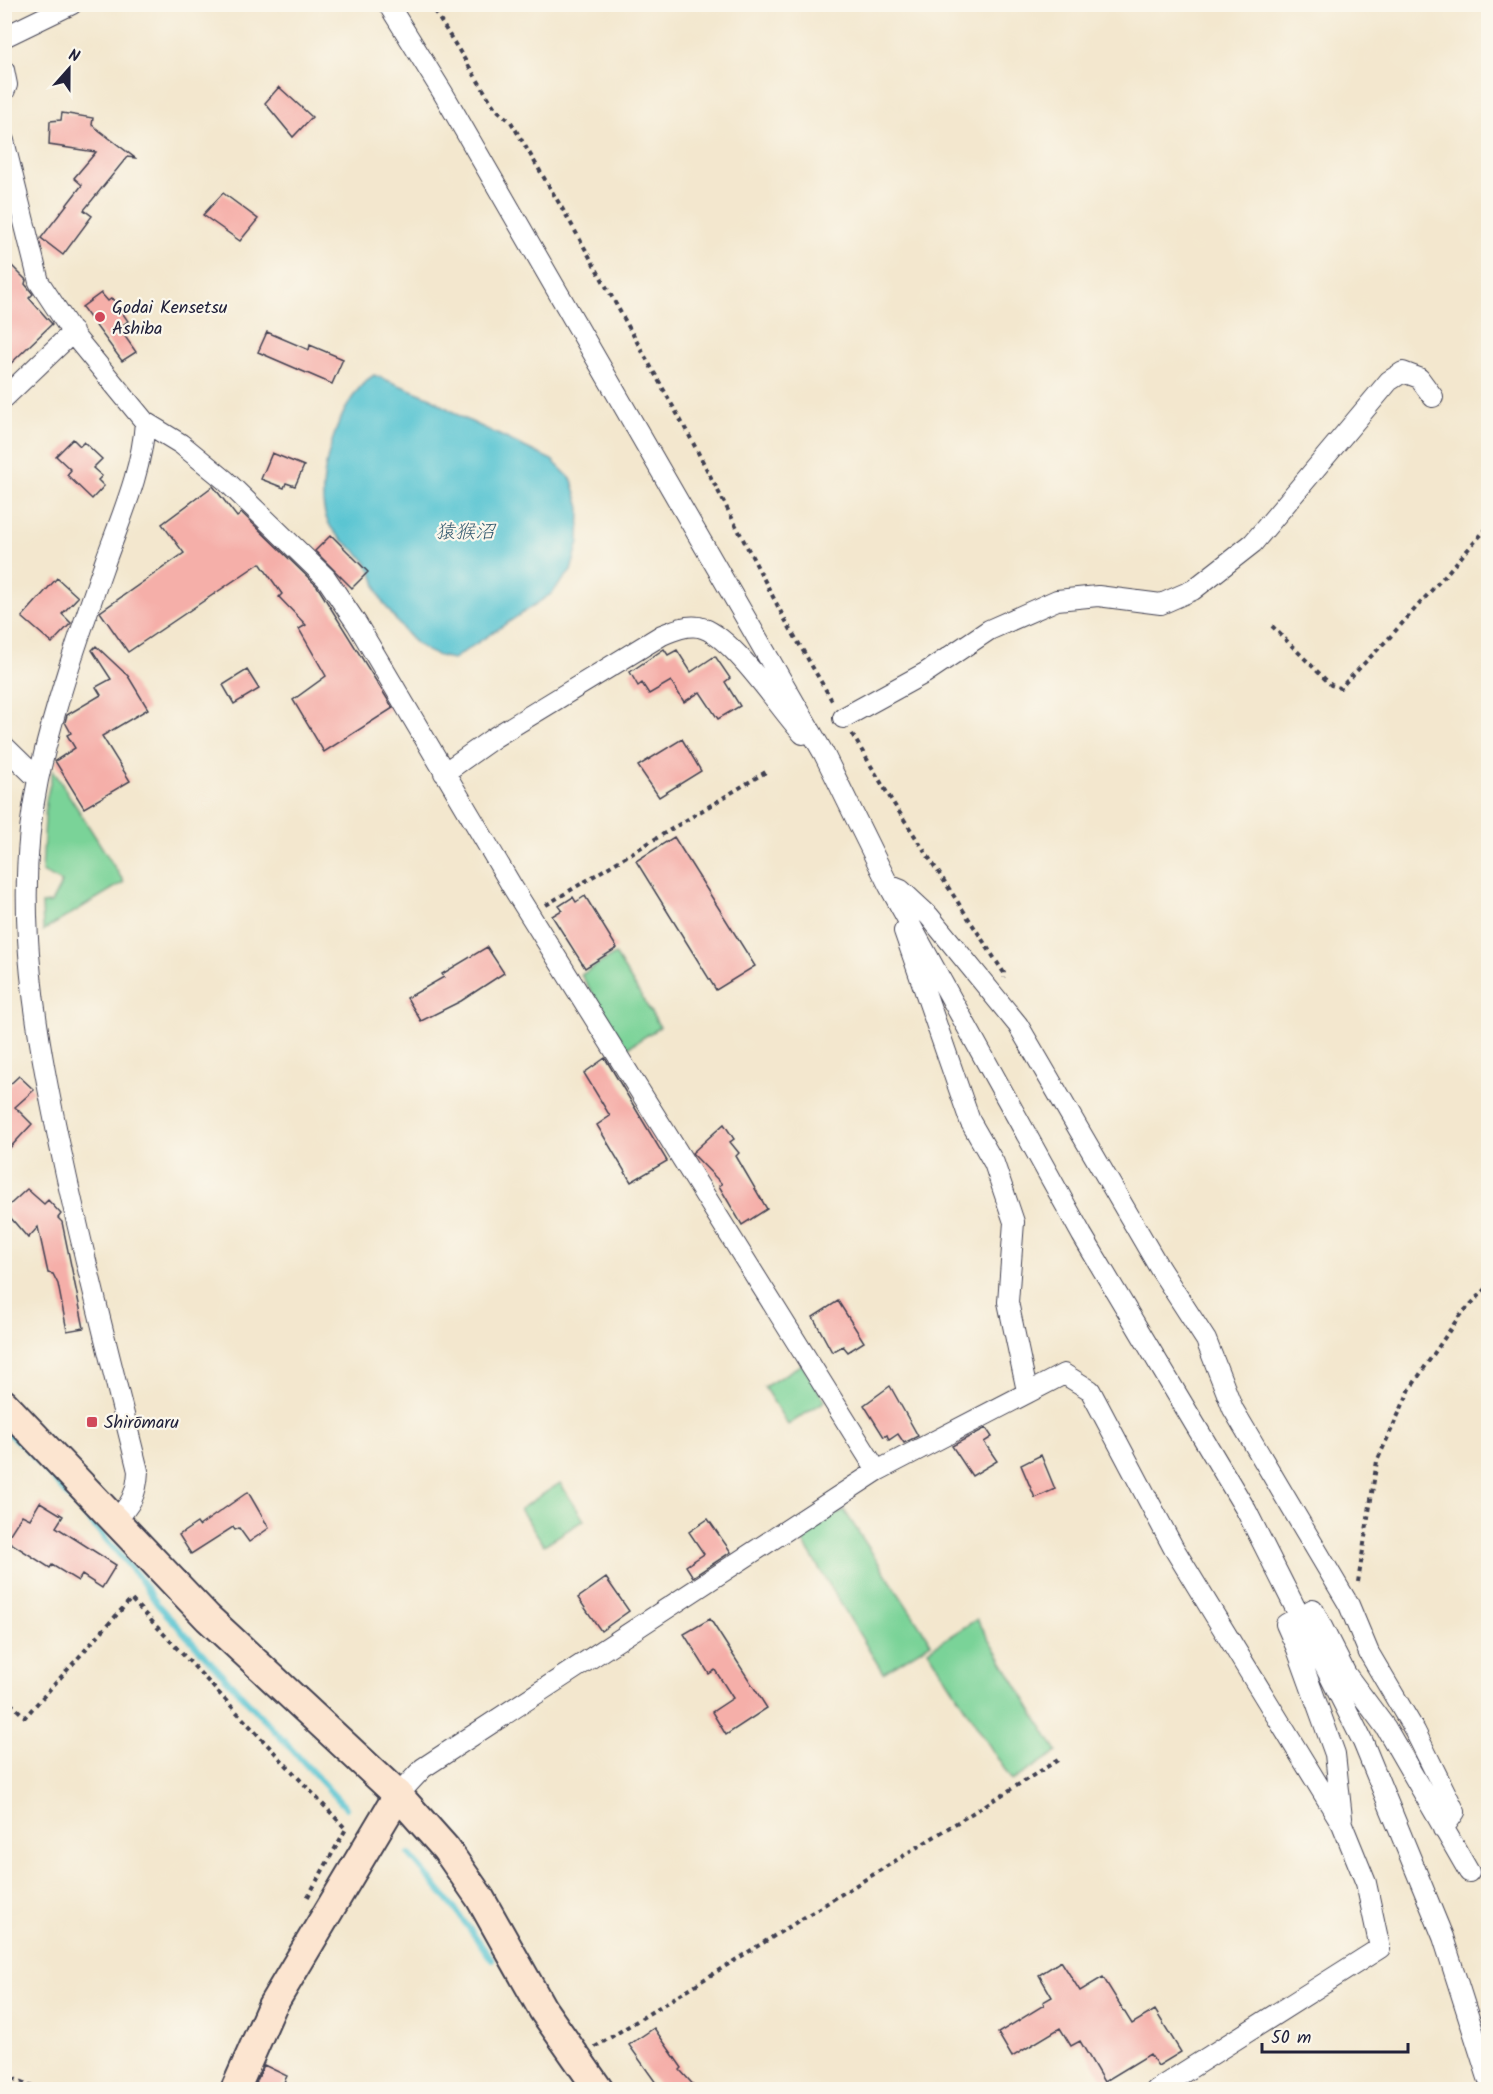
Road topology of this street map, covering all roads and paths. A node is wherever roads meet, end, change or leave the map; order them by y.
1 (72, 4) edge
2 (388, 4) edge
3 (430, 4) edge
4 (4, 37) edge
5 (4, 70) edge
6 (4, 92) edge
7 (4, 141) edge
8 (73, 332) junction
9 (1433, 397) dead end
10 (4, 398) edge
11 (145, 422) junction
12 (1488, 527) edge
13 (1272, 626) dead end
14 (843, 718) junction
15 (813, 734) junction
16 (4, 746) edge
17 (769, 770) dead end
18 (444, 773) junction
19 (38, 779) junction
20 (889, 886) junction
21 (530, 915) junction
22 (996, 995) junction
23 (1488, 1287) edge
24 (1027, 1391) junction
25 (4, 1404) edge
26 (877, 1471) junction
27 (114, 1521) junction
28 (1349, 1605) junction
29 (1300, 1617) junction
30 (4, 1697) edge
31 (1058, 1760) dead end
32 (398, 1795) junction
33 (1342, 1824) junction
34 (1443, 1829) junction
35 (1469, 1872) dead end
36 (299, 1910) dead end
37 (577, 2059) junction
38 (4, 2075) edge
39 (1488, 2078) edge
40 (43, 2090) edge
41 (235, 2090) edge
42 (599, 2090) edge
43 (1156, 2090) edge

1 - 4 street
2 - 15 street
3 - 14 path
5 - 6 street
7 - 8 street
8 - 10 street
8 - 11 street
9 - 14 street
11 - 18 street
11 - 19 street
12 - 13 path
14 - 22 path
15 - 18 street
15 - 20 street
16 - 19 street
17 - 21 path
18 - 21 street
19 - 27 street
20 - 22 street
20 - 24 street
20 - 29 street
21 - 26 street
22 - 28 street
23 - 28 path
24 - 26 street
24 - 33 street
25 - 27 street
26 - 32 street
27 - 32 street
28 - 34 street
29 - 33 street
29 - 34 street
29 - 39 street
30 - 36 path
31 - 37 path
32 - 37 street
32 - 41 street
33 - 43 street
34 - 35 street
37 - 42 street
38 - 40 path

